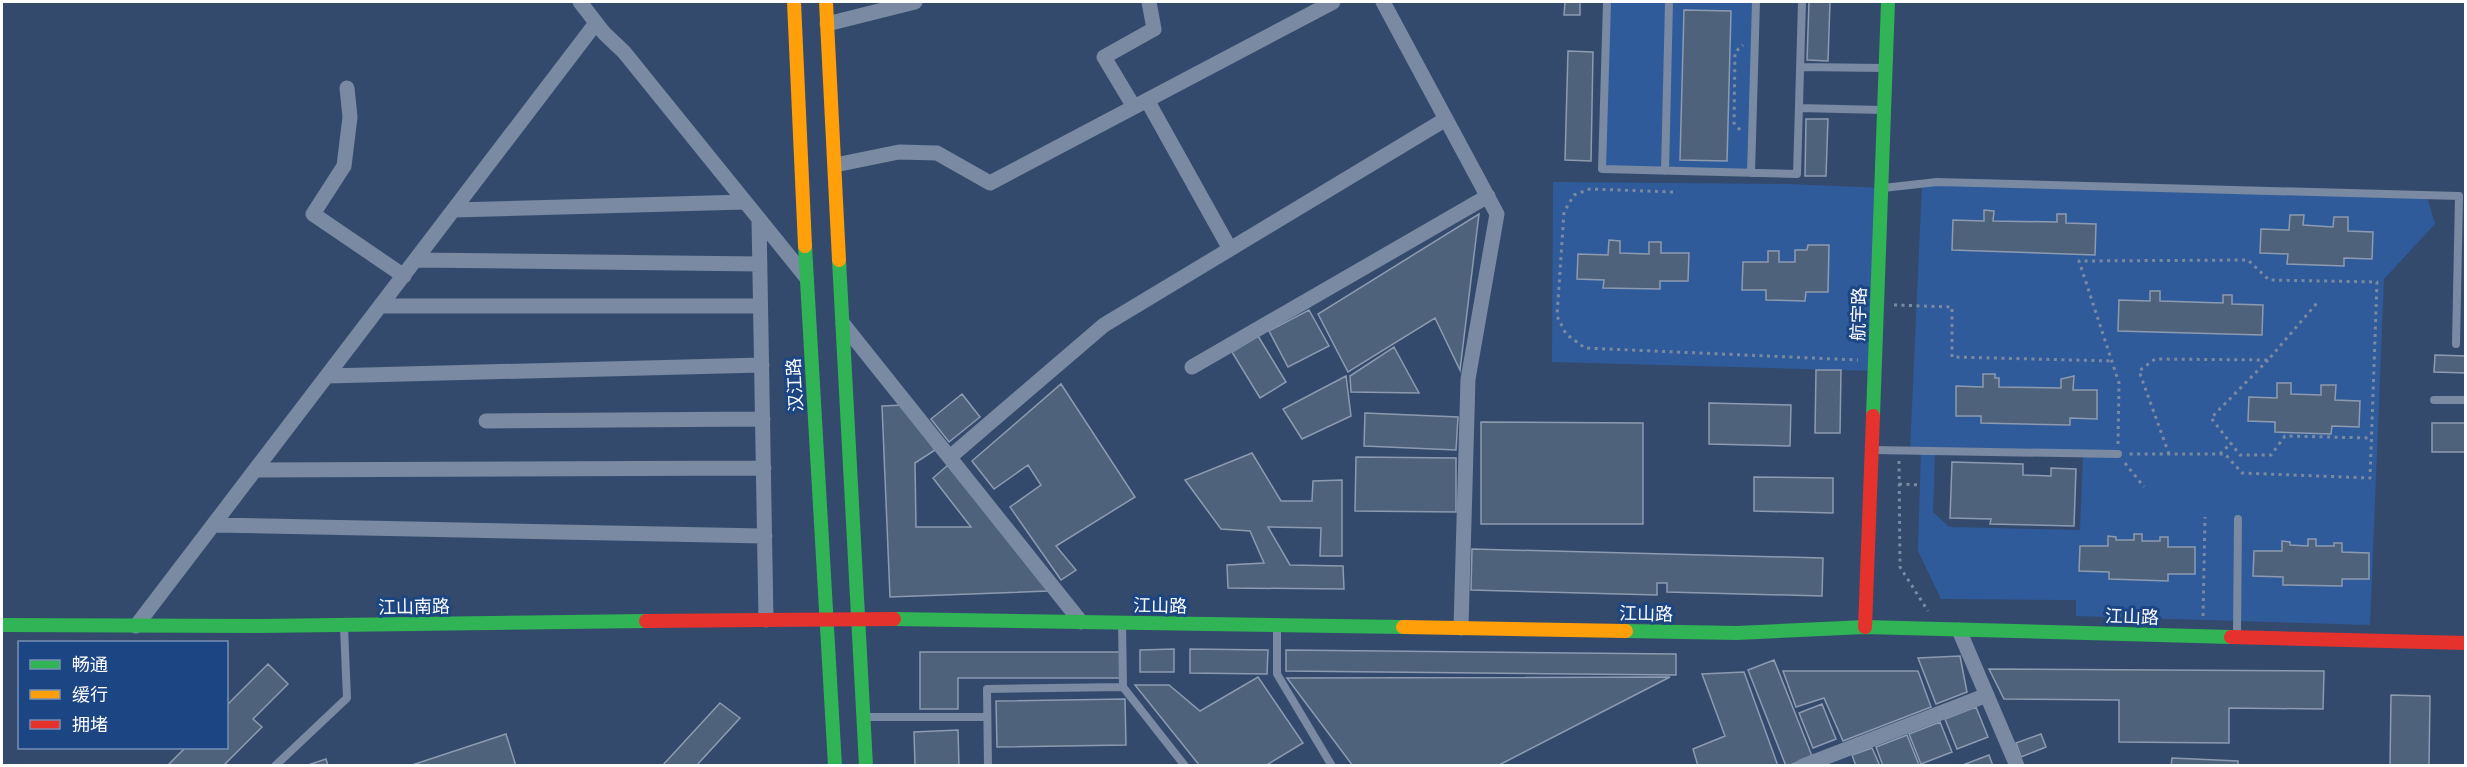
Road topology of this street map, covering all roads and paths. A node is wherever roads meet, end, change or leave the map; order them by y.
1 (580, 2) edge
2 (794, 2) edge
3 (826, 2) edge
4 (915, 2) edge
5 (1149, 2) edge
6 (1333, 2) edge
7 (1383, 2) edge
8 (1607, 2) edge
9 (1669, 2) edge
10 (1756, 2) edge
11 (1802, 2) edge
12 (1888, 2) edge
13 (596, 23) junction
14 (827, 24) junction
15 (1755, 35) junction
16 (1800, 67) junction
17 (1886, 68) junction
18 (347, 88) dead end
19 (1140, 103) junction
20 (1799, 108) junction
21 (1884, 110) junction
22 (1446, 119) junction
23 (1752, 143) junction
24 (835, 165) junction
25 (1665, 171) junction
26 (1751, 173) junction
27 (1881, 188) junction
28 (1673, 192) dead end
29 (1488, 196) junction
30 (745, 202) junction
31 (454, 210) junction
32 (759, 219) junction
33 (1230, 249) junction
34 (415, 260) junction
35 (760, 264) junction
36 (404, 276) junction
37 (806, 278) junction
38 (2317, 303) dead end
39 (1877, 304) junction
40 (380, 306) junction
41 (760, 306) junction
42 (843, 324) junction
43 (2456, 344) dead end
44 (2268, 360) junction
45 (1875, 361) junction
46 (2112, 361) junction
47 (762, 365) junction
48 (1192, 367) dead end
49 (327, 376) junction
50 (2434, 400) dead end
51 (2466, 400) edge
52 (763, 419) junction
53 (486, 421) dead end
54 (2372, 438) junction
55 (2230, 443) junction
56 (1871, 450) junction
57 (1899, 450) junction
58 (2118, 454) junction
59 (2169, 454) junction
60 (2220, 454) junction
61 (950, 457) junction
62 (764, 468) junction
63 (255, 470) junction
64 (1899, 484) junction
65 (1920, 485) dead end
66 (2144, 487) dead end
67 (2205, 517) dead end
68 (2238, 519) dead end
69 (213, 525) junction
70 (765, 536) junction
71 (859, 618) junction
72 (826, 619) junction
73 (766, 620) junction
74 (1081, 622) junction
75 (1122, 623) junction
76 (2, 625) edge
77 (344, 625) junction
78 (1277, 625) junction
79 (136, 626) junction
80 (1865, 627) junction
81 (1461, 628) junction
82 (1940, 630) junction
83 (1959, 630) junction
84 (2202, 636) junction
85 (2237, 637) junction
86 (2466, 643) edge
87 (1123, 687) junction
88 (1987, 695) junction
89 (864, 717) junction
90 (987, 717) junction
91 (275, 765) edge
92 (835, 765) edge
93 (866, 765) edge
94 (988, 765) edge
95 (1185, 765) edge
96 (1332, 765) edge
97 (1803, 765) edge
98 (2017, 765) edge

1 - 13 street
2 - 37 street, 汉江路
3 - 14 street
4 - 14 street
5 - 19 street
6 - 19 street
7 - 22 street
8 - 25 lane
9 - 25 lane
10 - 15 lane
11 - 16 lane
12 - 17 street, 航宇路
13 - 30 street
13 - 31 street
14 - 24 street
15 - 23 lane
15 - 23 path
16 - 17 lane
16 - 20 lane
17 - 21 street, 航宇路
18 - 36 street
19 - 24 street
19 - 33 street
20 - 21 lane
20 - 26 lane
21 - 27 street, 航宇路
22 - 29 street
22 - 33 street
23 - 26 lane
24 - 42 street
25 - 26 lane
27 - 39 street, 航宇路
27 - 43 lane
28 - 45 path
29 - 48 street
29 - 81 street
30 - 31 street
30 - 32 street
31 - 34 street
32 - 35 street
32 - 37 street
33 - 61 street
34 - 35 street
34 - 36 street
35 - 41 street
36 - 40 street
37 - 72 street, 汉江路
38 - 44 path
39 - 45 street, 航宇路
39 - 46 path
40 - 41 street
40 - 49 street
41 - 47 street
42 - 61 street
42 - 71 street
44 - 55 path
44 - 59 path
45 - 56 street, 航宇路
46 - 54 path
46 - 58 path
47 - 49 street
47 - 52 street
49 - 63 street
50 - 51 lane
52 - 53 street
52 - 62 street
54 - 55 path
54 - 60 path
55 - 60 path
56 - 57 lane
56 - 80 street, 航宇路
57 - 58 lane
57 - 64 path
58 - 59 path
58 - 66 path
59 - 60 path
61 - 74 street
62 - 63 street
62 - 70 street
63 - 69 street
64 - 65 path
64 - 82 path
67 - 84 path
68 - 85 lane
69 - 70 street
69 - 79 street
70 - 73 street
71 - 72 street, 江山路
71 - 74 street, 江山路
71 - 89 street
72 - 73 street, 江山南路
72 - 92 street, 汉江路
73 - 77 street, 江山南路
74 - 75 street, 江山路
75 - 78 street, 江山路
75 - 87 lane
76 - 79 street, 江山南路
77 - 79 street, 江山南路
77 - 91 lane
78 - 81 street, 江山路
78 - 96 lane
80 - 81 street, 江山路
80 - 82 street, 江山路
82 - 83 street, 江山路
83 - 84 street, 江山路
83 - 88 street
84 - 85 street, 江山路
85 - 86 street, 江山路
87 - 90 lane
87 - 95 lane
88 - 97 street
88 - 98 street
89 - 90 lane
89 - 93 street
90 - 94 lane

